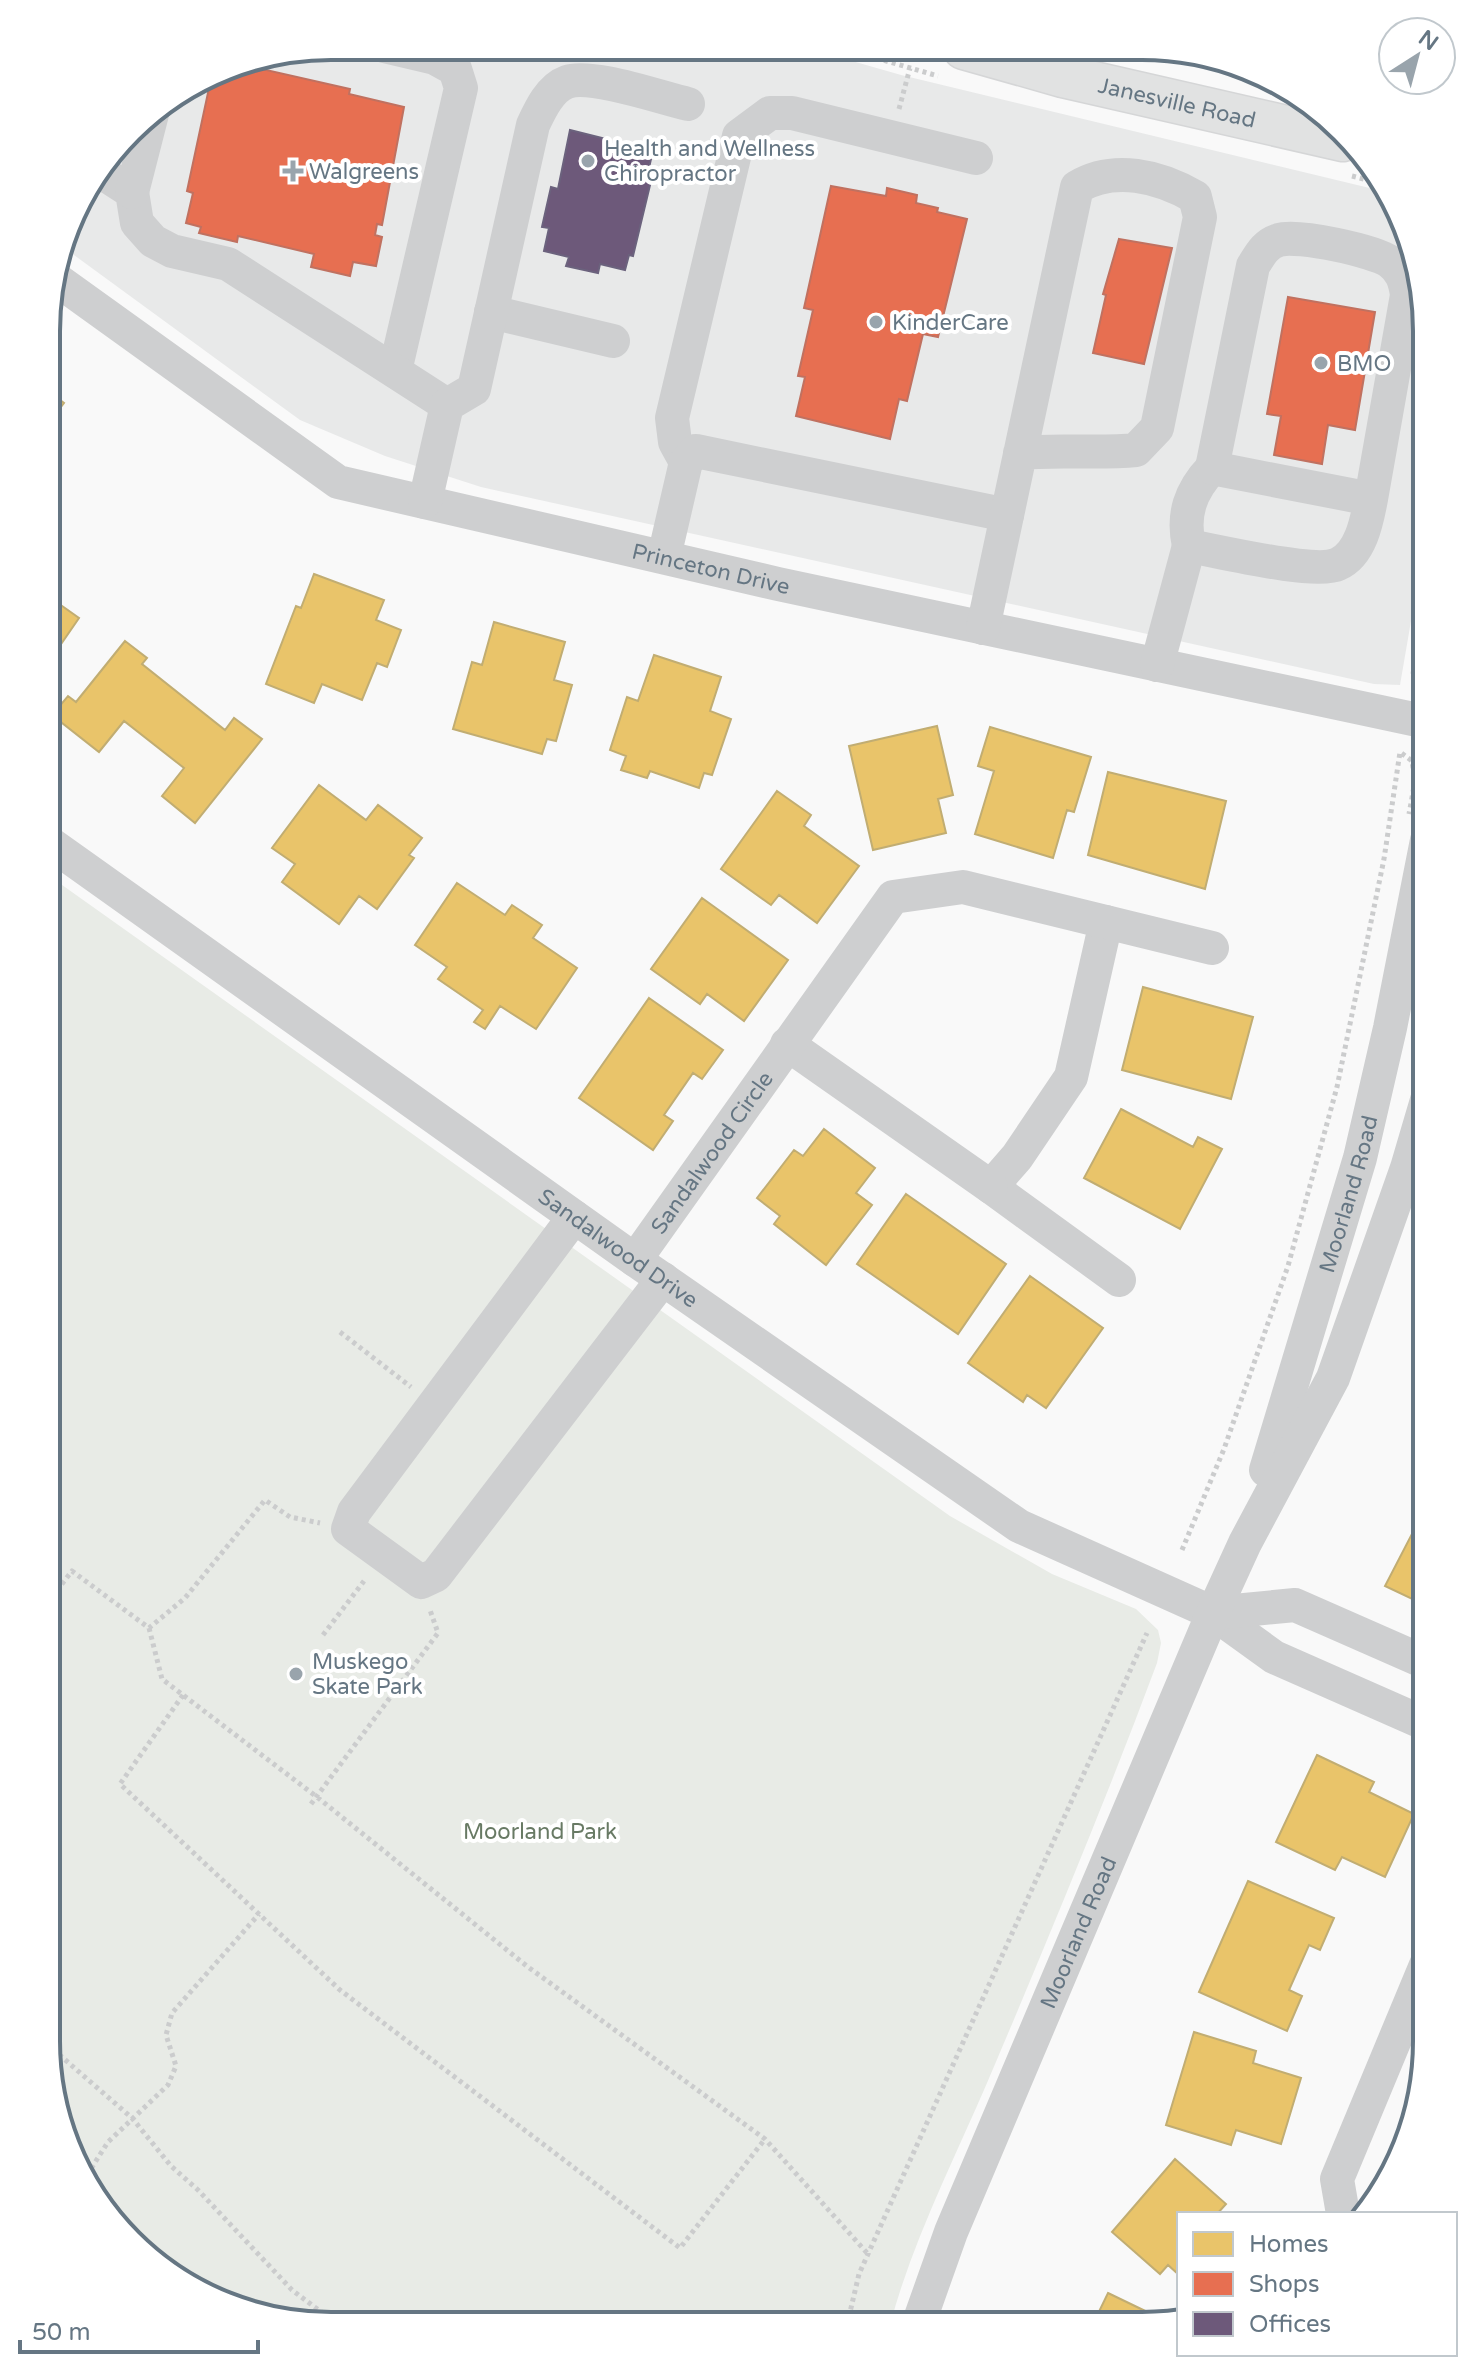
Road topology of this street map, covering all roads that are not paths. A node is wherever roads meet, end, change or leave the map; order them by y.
1 (1007, 60) edge
2 (440, 61) edge
3 (688, 104) dead end
4 (147, 132) edge
5 (1332, 138) edge
6 (976, 158) dead end
7 (108, 177) edge
8 (132, 192) junction
9 (64, 285) edge
10 (491, 312) junction
11 (613, 341) dead end
12 (395, 371) junction
13 (447, 405) junction
14 (1020, 453) junction
15 (686, 462) junction
16 (1212, 468) junction
17 (1371, 499) junction
18 (425, 502) junction
19 (1007, 515) junction
20 (1189, 546) junction
21 (664, 557) junction
22 (983, 628) junction
23 (1157, 665) junction
24 (1413, 719) edge
25 (60, 851) edge
26 (1413, 861) edge
27 (1106, 922) junction
28 (1212, 948) dead end
29 (787, 1044) junction
30 (1413, 1149) edge
31 (991, 1187) junction
32 (574, 1217) junction
33 (635, 1260) junction
34 (663, 1279) junction
35 (1119, 1280) dead end
36 (1245, 1543) junction
37 (1213, 1613) junction
38 (1412, 1657) edge
39 (1412, 1718) edge
40 (1412, 1999) edge
41 (1343, 2212) edge
42 (923, 2312) edge

1 - 5 main road, Janesville Road
2 - 12 street
3 - 10 street
4 - 8 street
6 - 15 street
7 - 8 street
8 - 12 street
9 - 18 street, Princeton Drive
10 - 11 street
10 - 13 street
12 - 13 street
13 - 18 street
14 - 14 street
14 - 19 street
15 - 19 street
15 - 21 street
16 - 17 street
16 - 17 street
16 - 20 street
17 - 20 street
18 - 21 street, Princeton Drive
19 - 22 street
20 - 23 street
21 - 22 street, Princeton Drive
22 - 23 street, Princeton Drive
23 - 24 street, Princeton Drive
25 - 32 street, Sandalwood Drive
26 - 36 street, Moorland Road
27 - 28 street, Sandalwood Circle
27 - 29 street, Sandalwood Circle
27 - 31 street
29 - 31 street
29 - 33 street, Sandalwood Circle
30 - 36 street, Moorland Road
31 - 35 street
32 - 33 street, Sandalwood Drive
32 - 34 street
33 - 34 street, Sandalwood Drive
34 - 37 street, Sandalwood Drive
36 - 37 street, Moorland Road
37 - 38 street, Sandalwood Drive
37 - 39 street, Sandalwood Drive
37 - 42 street, Moorland Road
40 - 41 street

